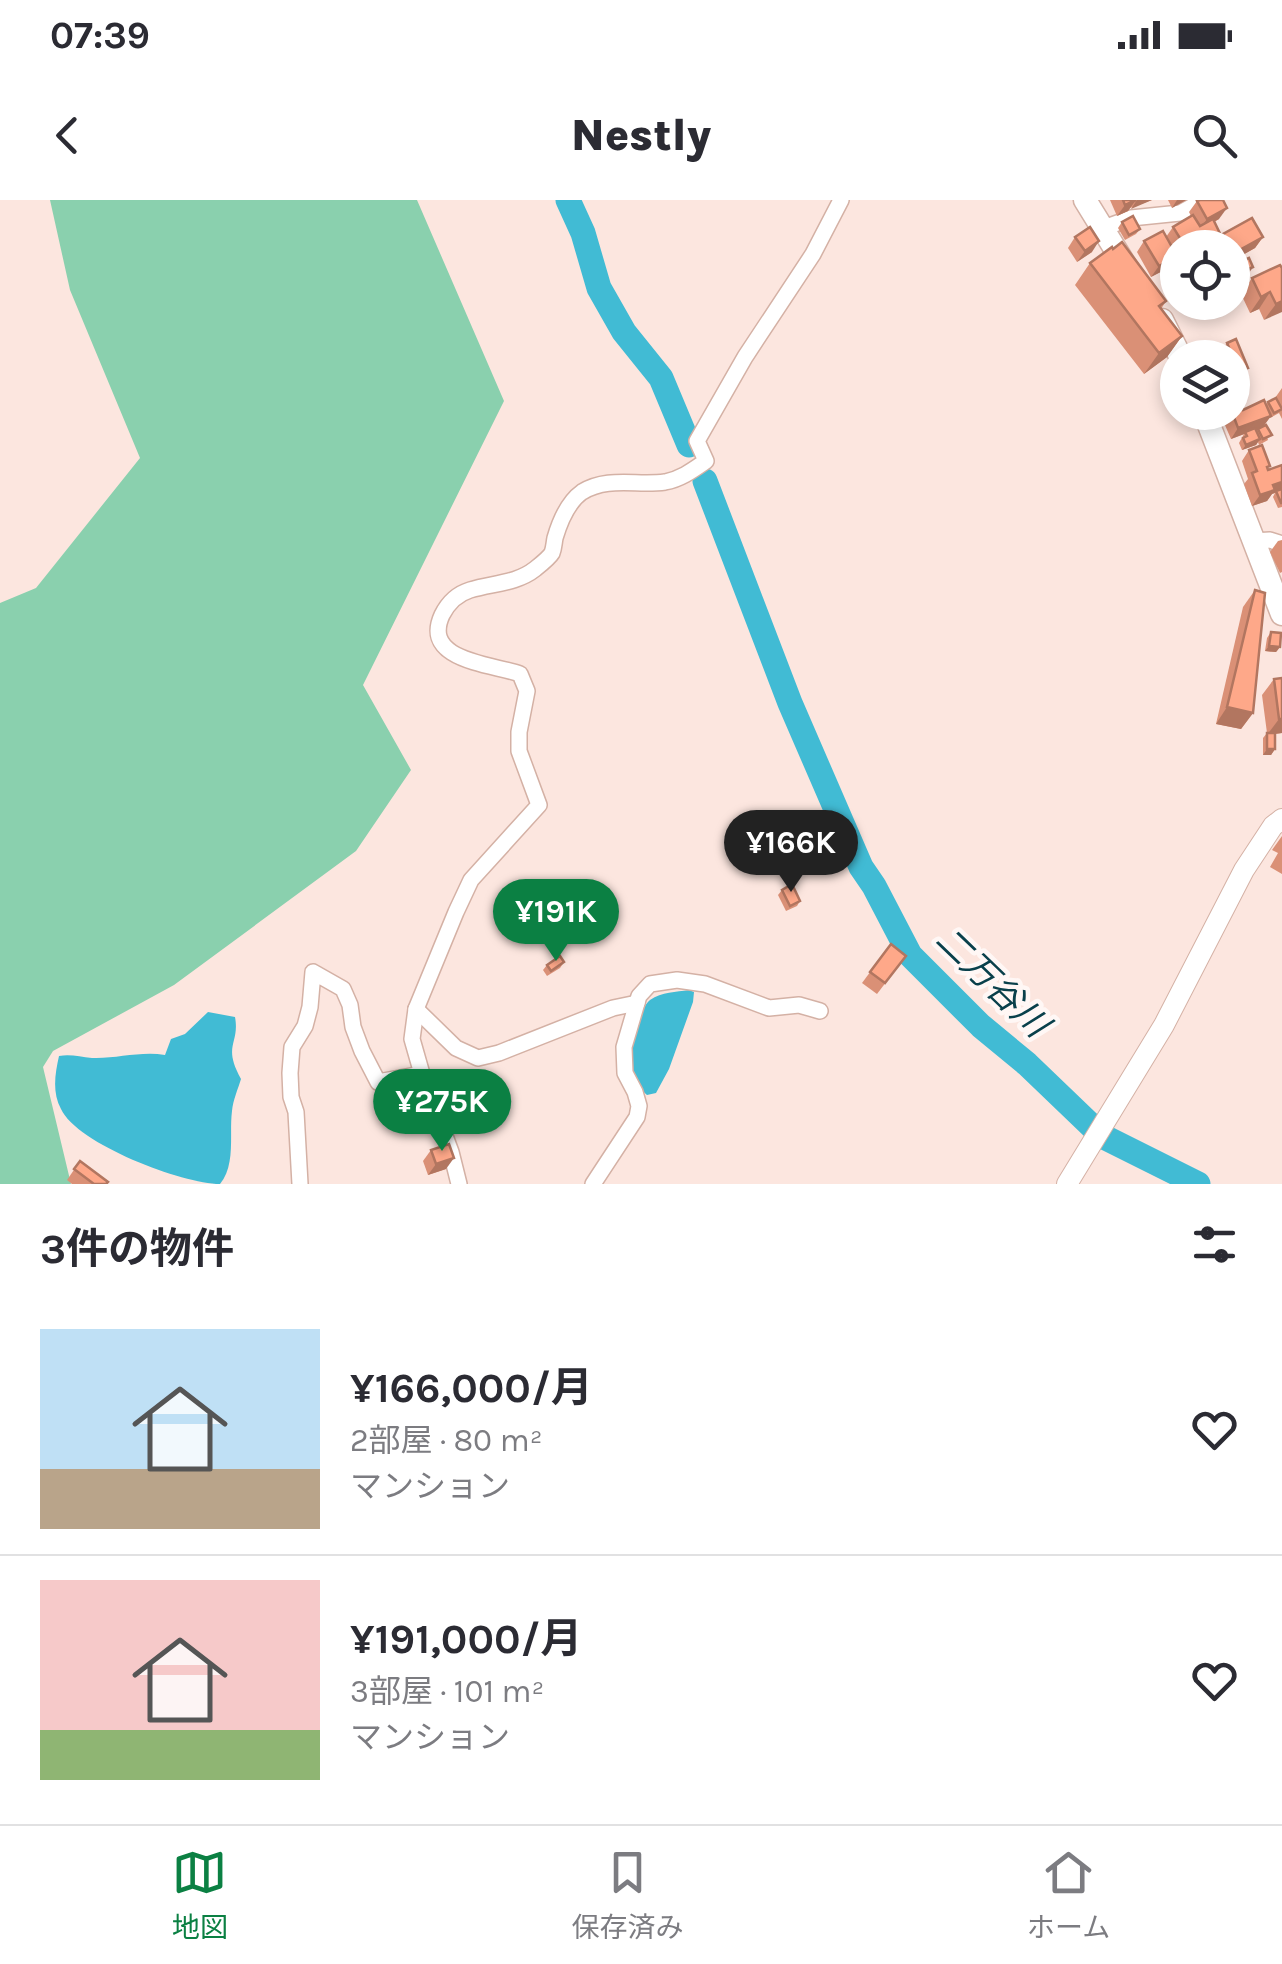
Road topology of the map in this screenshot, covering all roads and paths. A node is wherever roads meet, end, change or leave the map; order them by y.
1 (841, 200) edge
2 (1085, 200) edge
3 (1204, 200) edge
4 (1102, 229) junction
5 (1170, 340) edge
6 (1211, 430) edge
7 (1254, 541) junction
8 (1282, 544) edge
9 (1282, 614) edge
10 (1282, 819) edge
11 (637, 1003) junction
12 (416, 1009) junction
13 (820, 1011) dead end
14 (422, 1074) junction
15 (300, 1184) edge
16 (458, 1184) edge
17 (593, 1184) edge
18 (1067, 1184) edge

1 - 12 street
2 - 4 main road
3 - 4 street
4 - 5 main road
6 - 7 main road
7 - 8 street
7 - 9 main road
10 - 18 street
11 - 12 street
11 - 13 street
11 - 17 street
12 - 14 street
14 - 15 street
14 - 16 street

